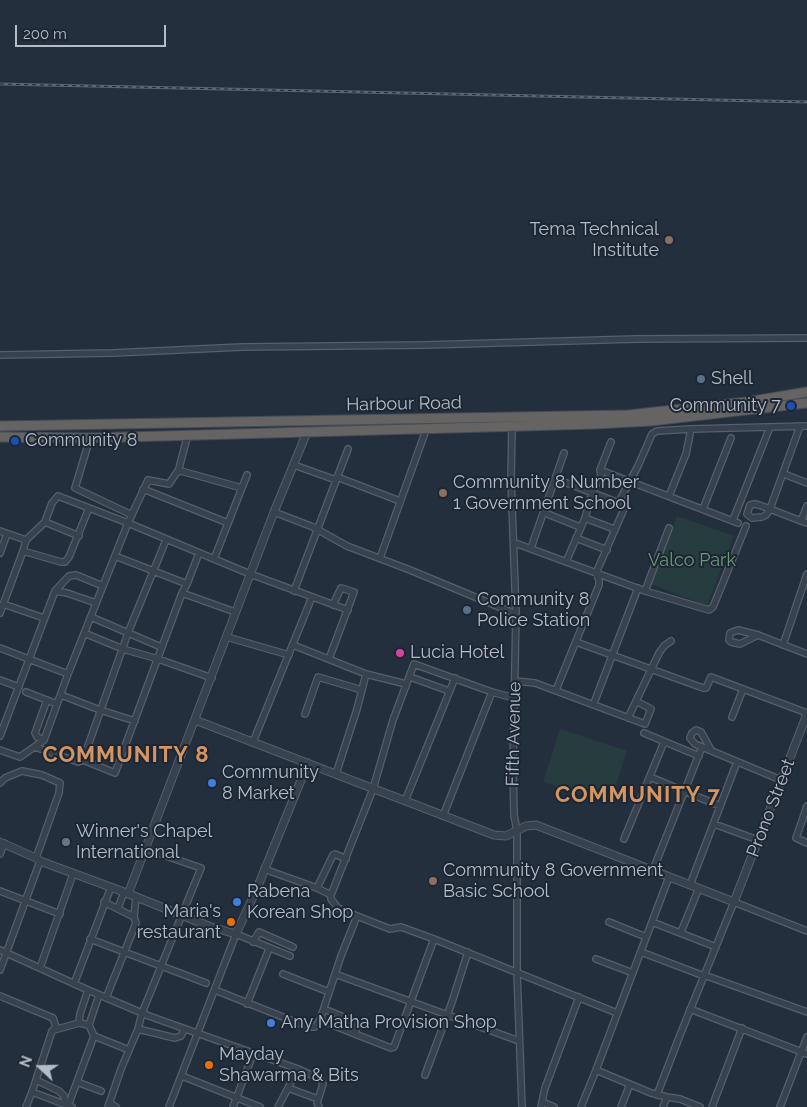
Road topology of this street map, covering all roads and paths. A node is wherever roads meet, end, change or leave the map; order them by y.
1 (807, 338) edge
2 (0, 355) edge
3 (807, 392) edge
4 (807, 402) edge
5 (0, 426) edge
6 (804, 426) edge
7 (512, 427) junction
8 (770, 427) junction
9 (692, 429) junction
10 (426, 430) junction
11 (308, 432) junction
12 (188, 434) junction
13 (0, 437) edge
14 (90, 438) junction
15 (730, 438) dead end
16 (611, 442) dead end
17 (348, 449) dead end
18 (564, 452) dead end
19 (294, 465) junction
20 (600, 470) junction
21 (178, 472) junction
22 (784, 474) junction
23 (247, 475) dead end
24 (336, 479) junction
25 (556, 479) junction
26 (630, 482) junction
27 (807, 483) edge
28 (242, 488) junction
29 (143, 489) junction
30 (592, 493) junction
31 (669, 496) junction
32 (400, 500) junction
33 (622, 504) junction
34 (807, 506) edge
35 (89, 508) junction
36 (703, 510) junction
37 (274, 512) junction
38 (545, 513) junction
39 (132, 515) junction
40 (585, 518) junction
41 (45, 522) junction
42 (128, 522) junction
43 (804, 522) edge
44 (228, 523) junction
45 (746, 526) dead end
46 (580, 527) junction
47 (669, 528) dead end
48 (317, 529) junction
49 (614, 529) junction
50 (0, 531) edge
51 (7, 534) junction
52 (78, 536) junction
53 (576, 538) junction
54 (26, 540) junction
55 (166, 540) junction
56 (515, 543) junction
57 (531, 548) junction
58 (607, 550) junction
59 (23, 551) junction
60 (0, 553) edge
61 (199, 553) junction
62 (115, 556) junction
63 (380, 558) junction
64 (214, 559) junction
65 (566, 562) junction
66 (153, 571) junction
67 (596, 573) junction
68 (250, 574) junction
69 (807, 574) edge
70 (187, 584) junction
71 (102, 586) junction
72 (638, 588) junction
73 (294, 590) junction
74 (645, 591) junction
75 (55, 592) junction
76 (182, 593) junction
77 (312, 597) junction
78 (96, 603) junction
79 (3, 604) junction
80 (333, 605) junction
81 (348, 610) junction
82 (235, 612) junction
83 (0, 613) edge
84 (516, 614) junction
85 (90, 617) junction
86 (44, 618) junction
87 (84, 633) junction
88 (128, 633) junction
89 (758, 636) dead end
90 (227, 637) junction
91 (671, 641) dead end
92 (576, 642) junction
93 (293, 645) junction
94 (783, 645) junction
95 (161, 647) junction
96 (0, 648) edge
97 (123, 649) junction
98 (612, 654) junction
99 (807, 654) edge
100 (289, 655) junction
101 (29, 659) junction
102 (158, 659) junction
103 (329, 659) junction
104 (650, 669) junction
105 (68, 674) junction
106 (366, 674) junction
107 (410, 677) junction
108 (212, 678) junction
109 (455, 678) junction
110 (0, 680) edge
111 (515, 681) junction
112 (406, 684) junction
113 (19, 687) junction
114 (743, 689) junction
115 (362, 690) junction
116 (556, 690) junction
117 (449, 691) junction
118 (26, 692) dead end
119 (492, 692) junction
120 (61, 695) junction
121 (514, 698) junction
122 (47, 700) junction
123 (636, 701) junction
124 (57, 704) junction
125 (594, 704) junction
126 (100, 710) junction
127 (807, 713) edge
128 (305, 714) dead end
129 (732, 717) dead end
130 (628, 718) junction
131 (135, 720) junction
132 (195, 720) junction
133 (804, 731) edge
134 (644, 733) dead end
135 (0, 736) edge
136 (44, 740) junction
137 (254, 742) junction
138 (664, 742) junction
139 (35, 747) junction
140 (702, 747) junction
141 (0, 750) edge
142 (711, 750) junction
143 (699, 756) junction
144 (83, 760) junction
145 (737, 762) junction
146 (308, 763) junction
147 (336, 774) junction
148 (650, 777) junction
149 (781, 780) junction
150 (0, 783) edge
151 (373, 789) junction
152 (685, 790) junction
153 (405, 801) junction
154 (720, 806) junction
155 (807, 806) edge
156 (443, 816) junction
157 (714, 824) junction
158 (517, 831) junction
159 (624, 839) dead end
160 (758, 840) junction
161 (2, 843) edge
162 (807, 843) edge
163 (146, 849) junction
164 (0, 854) edge
165 (346, 859) junction
166 (38, 860) junction
167 (264, 869) junction
168 (653, 870) junction
169 (73, 874) junction
170 (670, 877) junction
171 (690, 885) junction
172 (111, 887) junction
173 (317, 888) junction
174 (699, 888) junction
175 (0, 891) edge
176 (129, 894) junction
177 (331, 895) junction
178 (26, 900) junction
179 (104, 902) junction
180 (734, 902) junction
181 (118, 908) junction
182 (60, 914) junction
183 (182, 916) junction
184 (357, 916) junction
185 (134, 917) junction
186 (609, 922) dead end
187 (652, 922) junction
188 (807, 930) edge
189 (681, 932) junction
190 (236, 934) junction
191 (646, 937) junction
192 (90, 939) junction
193 (434, 939) junction
194 (253, 942) junction
195 (293, 946) dead end
196 (716, 947) junction
197 (269, 949) junction
198 (0, 950) edge
199 (7, 952) junction
200 (124, 952) junction
201 (468, 952) junction
202 (641, 952) junction
203 (290, 956) dead end
204 (596, 959) dead end
205 (162, 966) junction
206 (40, 968) junction
207 (0, 970) edge
208 (517, 972) junction
209 (633, 973) junction
210 (283, 974) dead end
211 (335, 974) junction
212 (704, 975) junction
213 (206, 983) dead end
214 (74, 984) junction
215 (88, 990) junction
216 (215, 990) junction
217 (329, 992) junction
218 (0, 996) edge
219 (102, 996) junction
220 (579, 997) junction
221 (412, 1002) junction
222 (247, 1004) junction
223 (324, 1009) junction
224 (690, 1009) junction
225 (807, 1012) edge
226 (142, 1013) junction
227 (617, 1013) junction
228 (447, 1015) junction
229 (320, 1020) junction
230 (80, 1023) junction
231 (89, 1025) junction
232 (742, 1028) junction
233 (138, 1029) junction
234 (184, 1030) junction
235 (52, 1031) junction
236 (198, 1034) junction
237 (355, 1034) junction
238 (94, 1036) junction
239 (807, 1037) edge
240 (519, 1041) junction
241 (129, 1050) junction
242 (804, 1053) edge
243 (253, 1054) junction
244 (298, 1069) junction
245 (596, 1070) junction
246 (425, 1075) dead end
247 (182, 1076) junction
248 (36, 1080) junction
249 (77, 1082) junction
250 (630, 1084) junction
251 (288, 1088) junction
252 (101, 1091) dead end
253 (32, 1092) junction
254 (657, 1095) junction
255 (667, 1097) junction
256 (237, 1098) junction
257 (318, 1099) junction
258 (108, 1105) edge
259 (541, 1105) edge
260 (69, 1106) edge
261 (26, 1107) edge
262 (116, 1107) edge
263 (169, 1107) edge
264 (233, 1107) edge
265 (260, 1107) edge
266 (278, 1107) edge
267 (319, 1107) edge
268 (522, 1107) edge
269 (554, 1107) edge
270 (581, 1107) edge
271 (621, 1107) edge
272 (663, 1107) edge
273 (700, 1107) edge
274 (712, 1107) edge
275 (780, 1107) edge

1 - 2 street
3 - 5 highway, Harbour Road
4 - 7 highway, Harbour Road
6 - 8 street
6 - 22 street
7 - 10 highway, Harbour Road
7 - 56 street, Fifth Avenue
8 - 9 street
8 - 36 street
9 - 26 street
9 - 31 street
10 - 11 highway, Harbour Road
10 - 32 street
11 - 12 highway, Harbour Road
11 - 19 street
12 - 14 highway, Harbour Road
12 - 21 street
13 - 14 highway, Harbour Road
14 - 39 street
15 - 36 street
16 - 20 street
17 - 24 street
18 - 25 street
19 - 24 street
19 - 37 street
20 - 26 street
20 - 30 street
21 - 28 street
21 - 29 street
22 - 27 street
22 - 43 street
23 - 28 street
24 - 32 street
24 - 48 street
25 - 30 street
25 - 38 street
26 - 31 street
26 - 33 street
28 - 44 street
29 - 39 street
29 - 44 street
30 - 33 street
30 - 40 street
31 - 36 street
32 - 63 street
33 - 49 street
34 - 43 street
35 - 41 street
35 - 42 street
35 - 52 street
37 - 48 street
37 - 68 street
38 - 46 street
38 - 57 street
39 - 42 street
40 - 46 street
40 - 49 street
41 - 52 street
41 - 54 street
42 - 55 street
42 - 62 street
44 - 64 street
45 - 74 street
46 - 53 street
47 - 74 street
48 - 63 street
48 - 73 street
49 - 58 street
50 - 51 street
51 - 54 street
51 - 60 street
52 - 59 street
53 - 58 street
53 - 65 street
54 - 59 street
55 - 61 street
55 - 66 street
56 - 57 street
56 - 84 street, Fifth Avenue
57 - 65 street
58 - 67 street
59 - 79 street
61 - 64 street
61 - 70 street
62 - 66 street
62 - 71 street
63 - 84 street
64 - 68 street
65 - 67 street
66 - 70 street
66 - 88 street
67 - 72 street
67 - 92 street
68 - 73 street
68 - 82 street
69 - 94 street
70 - 76 street
71 - 75 street
71 - 78 street
72 - 74 street
72 - 98 street
73 - 77 street
75 - 78 street
75 - 86 street
76 - 82 street
76 - 95 street
77 - 80 street
77 - 93 street
78 - 85 street
79 - 83 street
79 - 86 street
80 - 81 street
80 - 81 street
81 - 103 street
82 - 90 street
84 - 111 street, Fifth Avenue
85 - 87 street
85 - 88 street
86 - 101 street
87 - 97 street
87 - 105 street
88 - 95 street
88 - 97 street
89 - 94 street
90 - 100 street
90 - 108 street
91 - 104 street
92 - 98 street
92 - 116 street
93 - 100 street
93 - 103 street
94 - 99 street
95 - 102 street
96 - 101 street
97 - 102 street
97 - 126 street
98 - 104 street
98 - 125 street
100 - 137 street
101 - 105 street
101 - 113 street
102 - 108 street
102 - 131 street
103 - 106 street
104 - 114 street
104 - 123 street
105 - 120 street
106 - 112 street
106 - 115 street
107 - 109 street
107 - 112 street
107 - 117 street
108 - 132 street
109 - 117 street
109 - 119 street
110 - 113 street
111 - 116 street
111 - 121 street, Fifth Avenue
112 - 151 street
113 - 135 street
114 - 127 street
114 - 129 street
115 - 128 street
115 - 147 street
116 - 125 street
117 - 153 street
118 - 122 street
119 - 121 street
119 - 156 street
120 - 124 street
120 - 126 street
121 - 158 street, Fifth Avenue
122 - 124 street
122 - 136 street
123 - 130 street
123 - 130 street
124 - 136 street
125 - 130 street
126 - 131 street
126 - 144 street
127 - 133 street, Prono Street
131 - 144 street
132 - 137 street
132 - 163 street
133 - 149 street, Prono Street
134 - 138 street
136 - 139 street
137 - 146 street
138 - 143 street
138 - 148 street
139 - 141 street
139 - 144 street
140 - 142 street
140 - 142 street
140 - 143 street
142 - 145 street
143 - 152 street
145 - 149 street
145 - 154 street
146 - 147 street
146 - 167 street
147 - 151 street
148 - 152 street
148 - 159 street
149 - 160 street, Prono Street
150 - 166 street
151 - 153 street
151 - 165 street
152 - 154 street
152 - 168 street
153 - 156 street
154 - 157 street
155 - 162 street
156 - 158 street
157 - 160 street
157 - 171 street
158 - 168 street
158 - 208 street, Fifth Avenue
160 - 180 street, Prono Street
161 - 164 street
161 - 166 street
163 - 176 street
163 - 183 street
165 - 173 street
165 - 177 street
166 - 169 street
166 - 178 street
167 - 173 street
167 - 190 street
168 - 170 street
169 - 172 street
169 - 182 street
170 - 171 street
170 - 187 street
171 - 174 street
172 - 176 street
172 - 179 street
173 - 177 street
174 - 180 street
174 - 189 street
175 - 178 street
176 - 181 street
176 - 183 street
176 - 185 street
177 - 184 street
178 - 182 street
178 - 199 street
179 - 181 street
179 - 192 street
180 - 188 street
180 - 196 street
181 - 185 street
182 - 206 street
183 - 190 street
183 - 205 street
184 - 193 street
184 - 211 street
185 - 200 street
186 - 191 street
187 - 189 street
187 - 191 street
189 - 196 street
190 - 194 street
190 - 216 street
191 - 202 street
192 - 200 street
192 - 214 street
193 - 201 street
193 - 221 street
194 - 195 street
194 - 197 street
196 - 212 street
197 - 203 street
197 - 222 street
198 - 199 street
199 - 206 street
199 - 207 street
200 - 205 street
200 - 219 street
201 - 208 street
201 - 228 street
202 - 209 street
202 - 212 street
204 - 209 street
205 - 213 street
205 - 226 street
206 - 214 street
208 - 220 street
208 - 240 street, Fifth Avenue
209 - 227 street
210 - 217 street
211 - 217 street
211 - 221 street
212 - 224 street
212 - 225 street
214 - 215 street
215 - 219 street
215 - 230 street
216 - 222 street
216 - 236 street
217 - 223 street
218 - 235 street
219 - 226 street
219 - 231 street
220 - 227 street
220 - 259 street
221 - 228 street
221 - 237 street
222 - 229 street
223 - 229 street
223 - 237 street
224 - 232 street
224 - 254 street
226 - 233 street
226 - 234 street
227 - 245 street
228 - 240 street
228 - 246 street
229 - 237 street
230 - 231 street
230 - 235 street
231 - 238 street
232 - 242 street
232 - 274 street
233 - 234 street
233 - 241 street
234 - 236 street
235 - 248 street
236 - 243 street
236 - 247 street
238 - 241 street
238 - 249 street
239 - 242 street
240 - 268 street, Fifth Avenue
241 - 258 street
242 - 275 street
243 - 244 street
243 - 256 street
244 - 251 street
244 - 257 street
245 - 250 street
245 - 270 street
247 - 256 street
247 - 263 street
248 - 253 street
248 - 260 street
249 - 252 street
249 - 260 street
250 - 254 street
250 - 271 street
251 - 257 street
251 - 266 street
253 - 260 street
253 - 261 street
254 - 255 street
255 - 272 street
255 - 273 street
256 - 264 street
256 - 265 street
257 - 267 street
258 - 262 street
259 - 269 street

